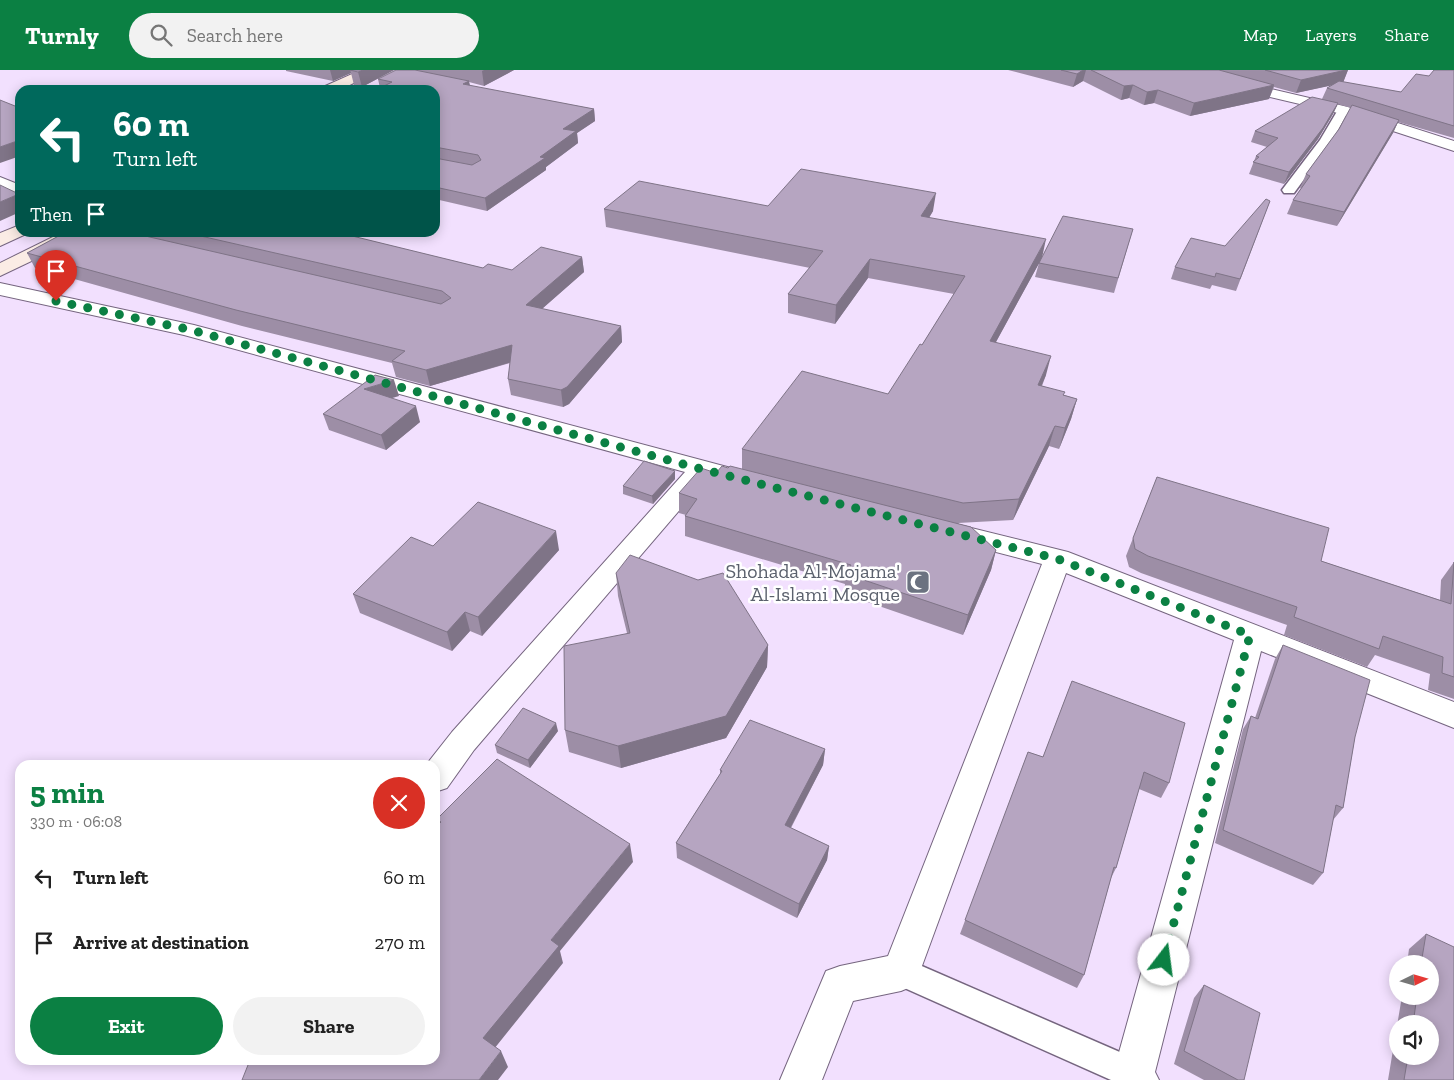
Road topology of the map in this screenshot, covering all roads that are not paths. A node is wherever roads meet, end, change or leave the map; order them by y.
1 (372, 70) edge
2 (1192, 70) edge
3 (339, 85) edge
4 (1343, 110) junction
5 (1454, 146) edge
6 (0, 182) edge
7 (15, 190) edge
8 (1289, 190) edge
9 (15, 232) edge
10 (68, 237) edge
11 (0, 240) edge
12 (0, 270) edge
13 (0, 289) edge
14 (701, 469) junction
15 (778, 488) edge
16 (932, 528) edge
17 (1058, 559) junction
18 (1250, 635) junction
19 (1454, 716) edge
20 (440, 772) edge
21 (900, 972) junction
22 (1136, 1077) edge
23 (801, 1080) edge

1 - 3 main road
2 - 4 street
4 - 5 street
4 - 8 lane
6 - 7 street
9 - 11 main road
10 - 12 main road
13 - 14 street
14 - 15 street
14 - 20 street
16 - 17 street
17 - 18 street
17 - 21 street
18 - 19 street
18 - 22 street
21 - 22 lane
21 - 23 street

